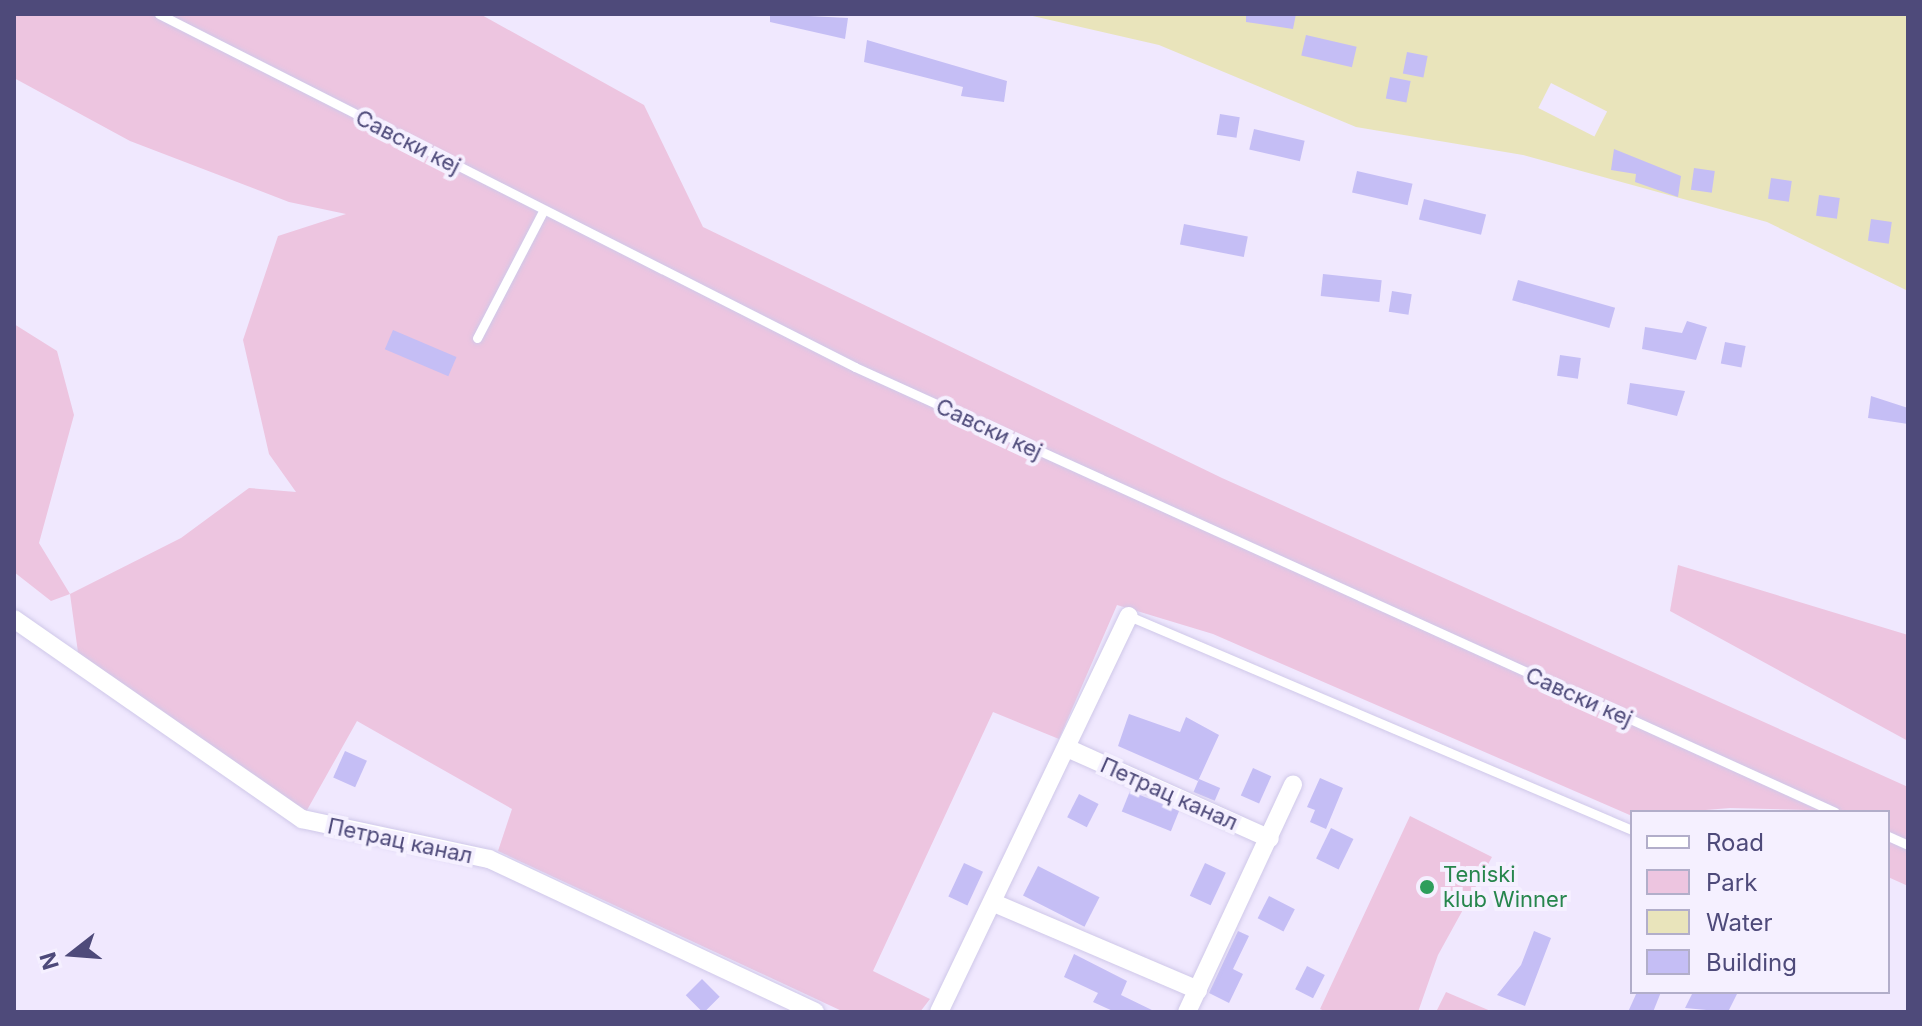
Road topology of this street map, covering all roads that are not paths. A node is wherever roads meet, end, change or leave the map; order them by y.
1 (159, 14) edge
2 (543, 211) junction
3 (477, 338) dead end
4 (1129, 616) joint
5 (14, 619) edge
6 (1067, 748) junction
7 (1293, 785) dead end
8 (1831, 810) edge
9 (1630, 829) edge
10 (1270, 839) junction
11 (994, 903) junction
12 (1198, 990) junction
13 (815, 1012) edge
14 (939, 1012) edge
15 (1187, 1012) edge

1 - 2 lane, Савски кеј
2 - 3 lane
2 - 8 lane, Савски кеј
4 - 6 street
4 - 9 lane
5 - 13 street, Петрац канал
6 - 10 street, Петрац канал
6 - 11 street
7 - 10 street
10 - 12 street
11 - 12 street
11 - 14 street
12 - 15 street

